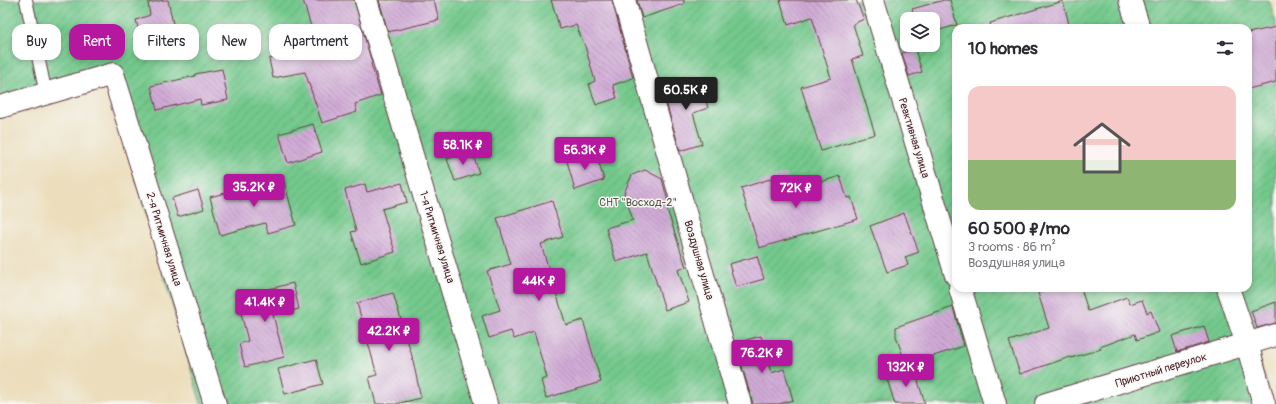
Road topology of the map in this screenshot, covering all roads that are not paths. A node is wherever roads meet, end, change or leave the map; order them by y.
1 (26, 0) edge
2 (366, 0) edge
3 (624, 0) edge
4 (873, 0) edge
5 (1130, 0) edge
6 (1138, 24) edge
7 (46, 94) junction
8 (0, 107) edge
9 (952, 262) edge
10 (961, 292) edge
11 (1229, 292) edge
12 (1276, 335) edge
13 (1247, 344) junction
14 (216, 404) edge
15 (486, 404) edge
16 (740, 404) edge
17 (995, 404) edge
18 (1046, 404) edge
19 (1264, 404) edge

1 - 7 lane
2 - 15 street, 1-я Ритмичная улица
3 - 16 street, Воздушная улица
4 - 9 street, Реактивная улица
5 - 6 street
7 - 8 street
7 - 14 street, 2-я Ритмичная улица
10 - 17 street
11 - 13 street
12 - 13 street, Приютный переулок
13 - 18 street, Приютный переулок
13 - 19 street

